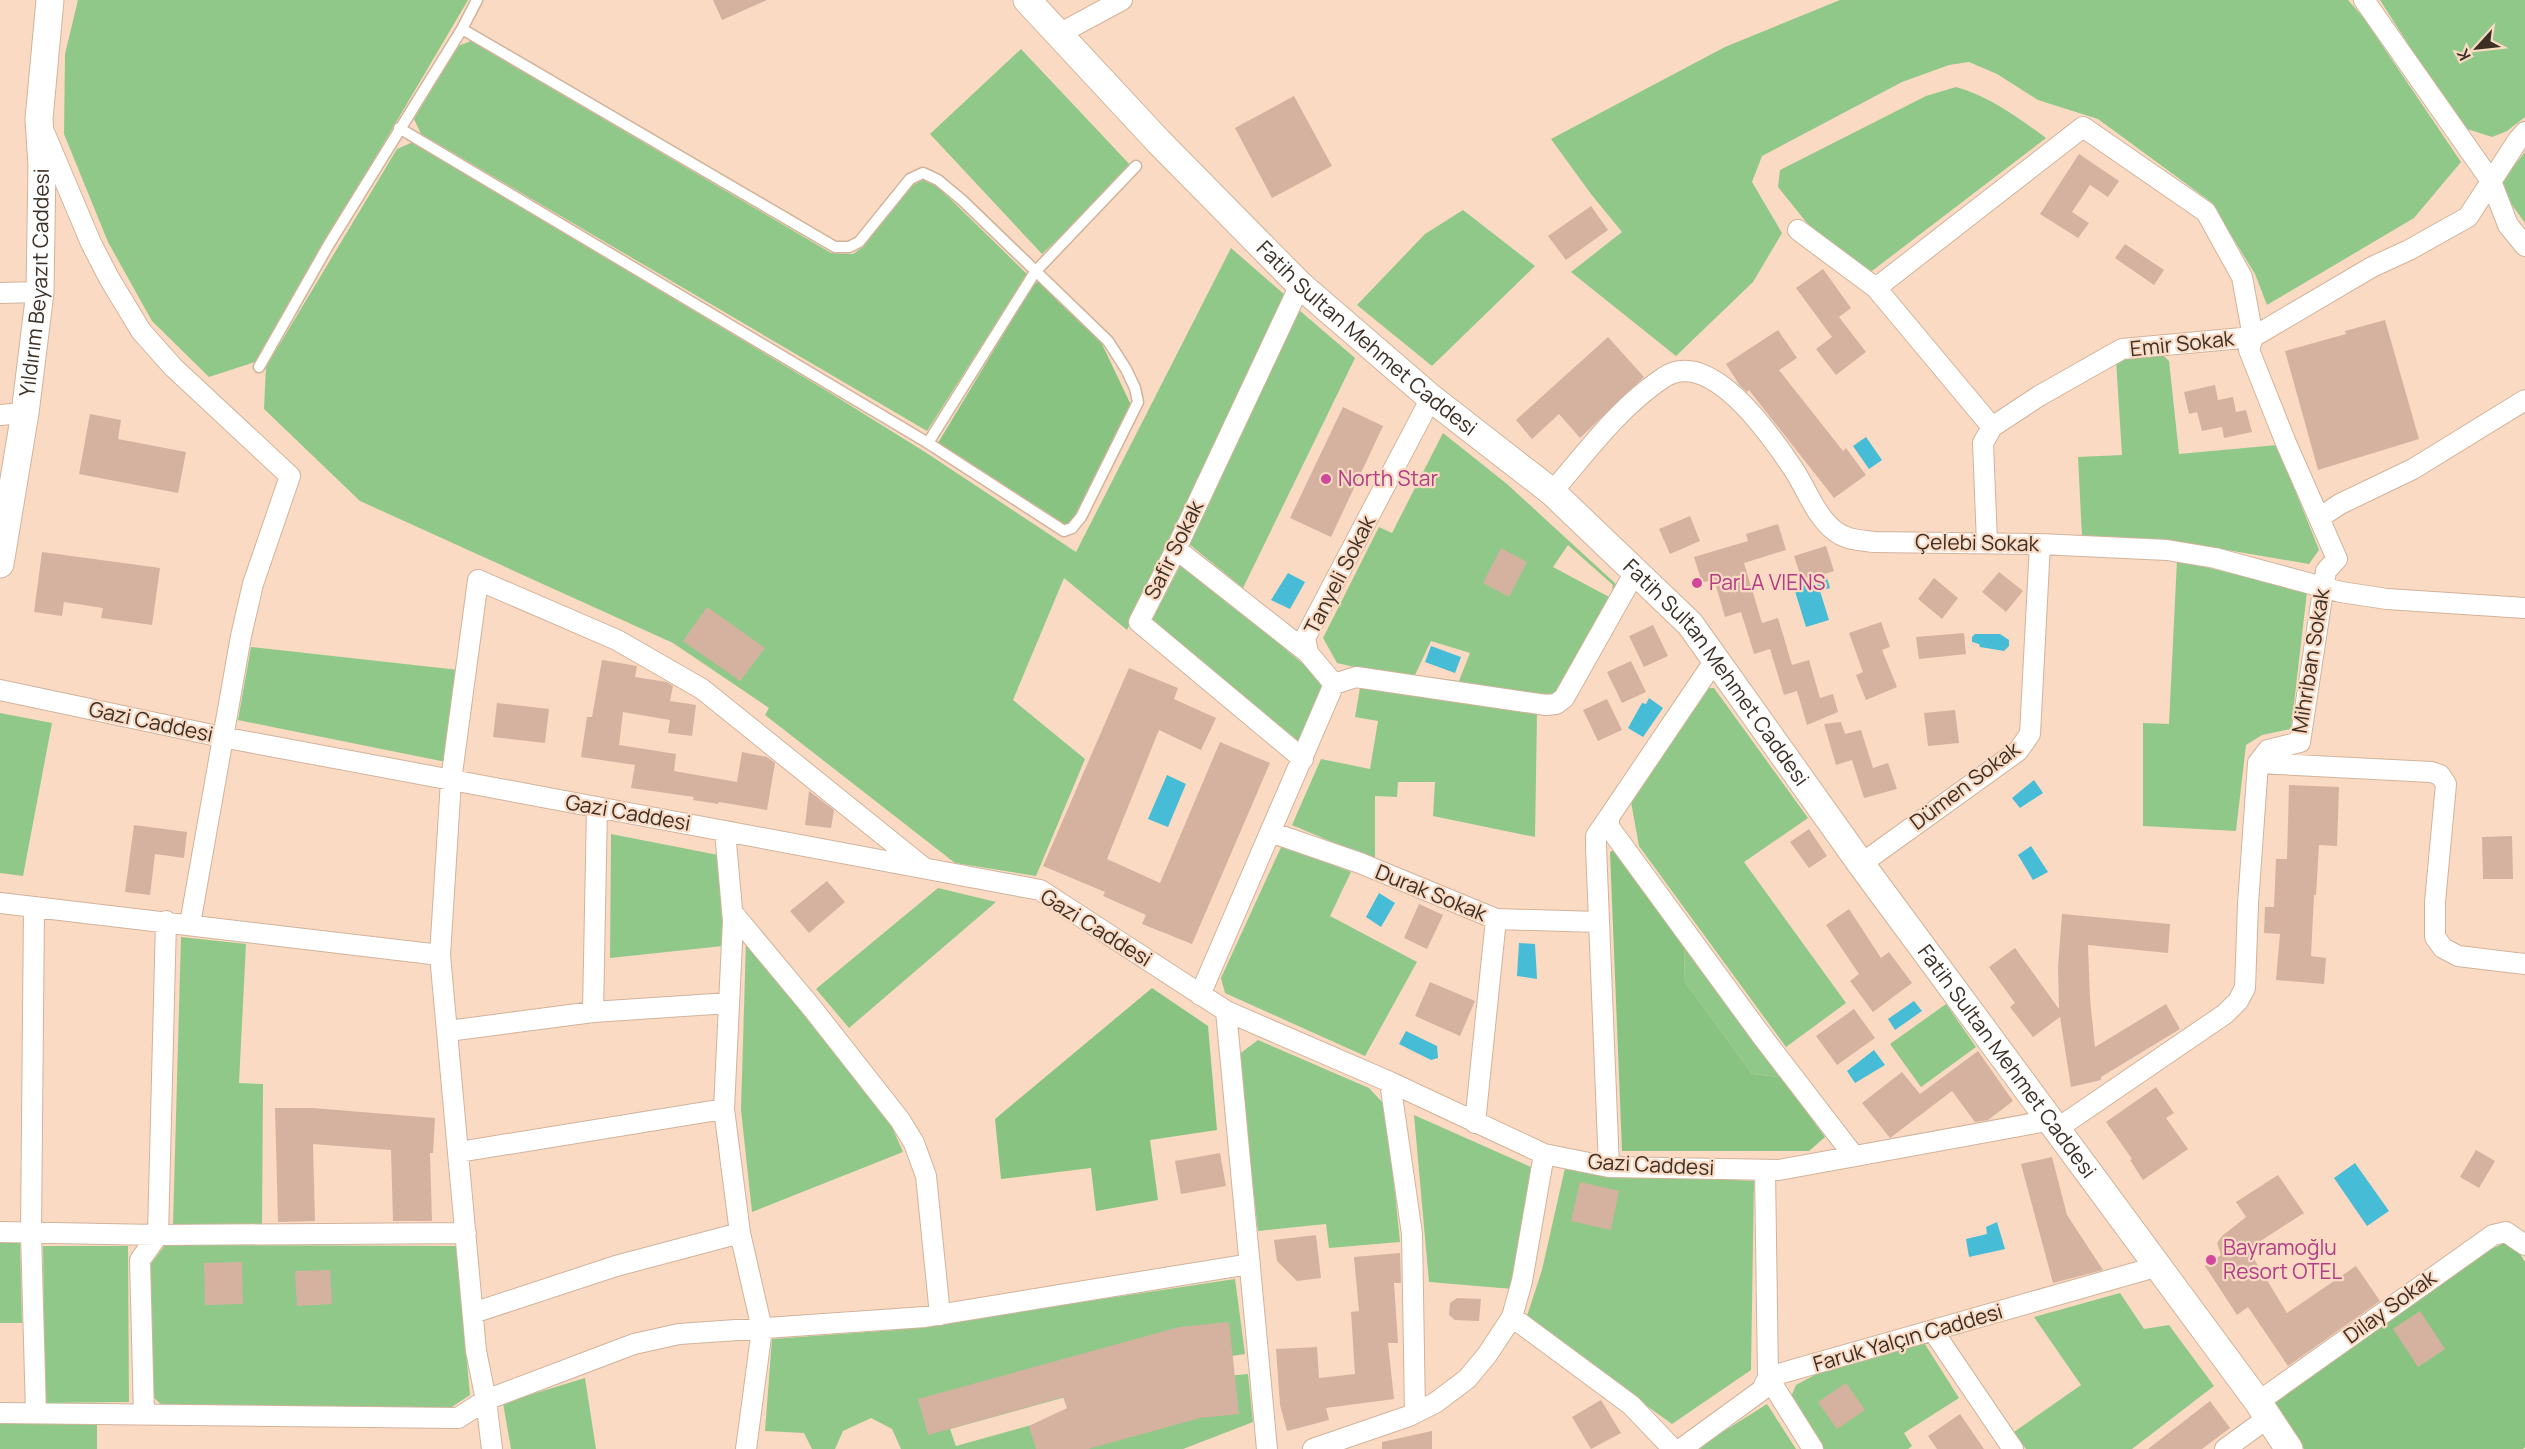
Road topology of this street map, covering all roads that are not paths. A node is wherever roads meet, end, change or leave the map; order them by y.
1 (50, 0) edge
2 (477, 0) edge
3 (1027, 0) edge
4 (1122, 0) edge
5 (2364, 0) edge
6 (462, 29) junction
7 (1057, 34) junction
8 (39, 119) junction
9 (399, 128) junction
10 (2525, 132) edge
11 (1136, 166) dead end
12 (2491, 181) junction
13 (1798, 230) dead end
14 (2525, 246) edge
15 (1035, 272) junction
16 (1300, 285) junction
17 (1876, 288) junction
18 (40, 292) junction
19 (0, 293) edge
20 (2253, 337) junction
21 (259, 367) dead end
22 (1431, 398) junction
23 (2525, 400) edge
24 (13, 414) edge
25 (1992, 427) junction
26 (928, 443) junction
27 (1552, 492) junction
28 (2319, 518) junction
29 (1986, 543) junction
30 (2040, 544) junction
31 (1176, 549) junction
32 (0, 564) edge
33 (1635, 572) junction
34 (2323, 587) junction
35 (2525, 608) edge
36 (1308, 653) junction
37 (1715, 660) junction
38 (1334, 684) junction
39 (0, 690) edge
40 (222, 737) junction
41 (1303, 759) junction
42 (2259, 763) junction
43 (451, 781) junction
44 (597, 807) junction
45 (1609, 817) junction
46 (725, 831) junction
47 (1270, 832) junction
48 (1862, 864) junction
49 (926, 869) junction
50 (0, 903) edge
51 (34, 908) junction
52 (732, 912) junction
53 (1496, 920) junction
54 (166, 921) junction
55 (1598, 922) junction
56 (190, 924) junction
57 (440, 955) junction
58 (2525, 964) edge
59 (1200, 994) junction
60 (729, 1004) junction
61 (1227, 1011) junction
62 (593, 1012) junction
63 (448, 1031) junction
64 (1390, 1082) junction
65 (724, 1109) junction
66 (1474, 1123) junction
67 (2055, 1124) junction
68 (459, 1152) junction
69 (1544, 1154) junction
70 (1854, 1156) junction
71 (1609, 1167) junction
72 (1765, 1170) junction
73 (0, 1232) edge
74 (31, 1233) junction
75 (466, 1233) junction
76 (740, 1233) junction
77 (158, 1235) junction
78 (2525, 1245) edge
79 (1250, 1264) junction
80 (2159, 1266) junction
81 (473, 1313) junction
82 (939, 1315) junction
83 (1512, 1317) junction
84 (762, 1329) junction
85 (1933, 1331) junction
86 (1768, 1377) junction
87 (486, 1400) junction
88 (2263, 1409) junction
89 (1415, 1412) junction
90 (0, 1413) edge
91 (36, 1413) junction
92 (144, 1414) junction
93 (492, 1449) edge
94 (746, 1449) edge
95 (1267, 1449) edge
96 (1313, 1449) edge
97 (1673, 1449) edge
98 (1681, 1449) edge
99 (1813, 1449) edge
100 (2013, 1449) edge
101 (2225, 1449) edge
102 (2289, 1449) edge

1 - 8 street, Yıldırım Beyazıt Caddesi
2 - 6 lane
3 - 7 street, Fatih Sultan Mehmet Caddesi
4 - 7 street
5 - 12 street
6 - 9 lane
6 - 15 lane
7 - 16 street, Fatih Sultan Mehmet Caddesi
8 - 18 street, Yıldırım Beyazıt Caddesi
8 - 40 street
9 - 21 lane
9 - 26 lane
10 - 12 street
11 - 15 lane
12 - 14 street
12 - 20 street
13 - 17 street
15 - 26 lane
15 - 26 lane
16 - 22 street, Fatih Sultan Mehmet Caddesi
16 - 31 street, Safir Sokak
17 - 20 street, Emir Sokak
17 - 25 street
18 - 19 street
18 - 24 street, Yıldırım Beyazıt Caddesi
20 - 25 street, Emir Sokak
20 - 28 street, Mihriban Sokak
22 - 27 street, Fatih Sultan Mehmet Caddesi
22 - 36 street, Tanyeli Sokak
23 - 28 street
24 - 32 street, Yıldırım Beyazıt Caddesi
25 - 29 street
27 - 29 street, Çelebi Sokak
27 - 33 street, Fatih Sultan Mehmet Caddesi
28 - 34 street, Mihriban Sokak
29 - 30 street, Çelebi Sokak
30 - 34 street, Çelebi Sokak
30 - 48 street, Dümen Sokak
31 - 36 street
31 - 41 street, Safir Sokak
33 - 37 street, Fatih Sultan Mehmet Caddesi
33 - 38 street
34 - 35 street, Çelebi Sokak
34 - 42 street, Mihriban Sokak
36 - 38 street, Tanyeli Sokak
37 - 45 street
37 - 48 street, Fatih Sultan Mehmet Caddesi
38 - 41 street
39 - 40 street, Gazi Caddesi
40 - 43 street, Gazi Caddesi
40 - 56 street
41 - 47 street
42 - 58 street
42 - 67 street
43 - 44 street, Gazi Caddesi
43 - 49 street
43 - 57 street
44 - 46 street, Gazi Caddesi
44 - 62 street
45 - 55 street
45 - 70 street
46 - 49 street, Gazi Caddesi
46 - 52 street
47 - 53 street, Durak Sokak
47 - 59 street
48 - 67 street, Fatih Sultan Mehmet Caddesi
49 - 59 street, Gazi Caddesi
50 - 51 street
51 - 54 street
51 - 74 street
52 - 60 street
52 - 82 street
53 - 55 street, Durak Sokak
53 - 66 street
54 - 56 street
54 - 77 street
55 - 71 street
56 - 57 street
57 - 63 street
59 - 61 street, Gazi Caddesi
60 - 62 street
60 - 65 street
61 - 64 street, Gazi Caddesi
61 - 79 street
62 - 63 street
63 - 68 street
64 - 66 street, Gazi Caddesi
64 - 89 street
65 - 68 street
65 - 76 street
66 - 69 street, Gazi Caddesi
67 - 70 street, Gazi Caddesi
67 - 80 street, Fatih Sultan Mehmet Caddesi
68 - 75 street
69 - 71 street, Gazi Caddesi
69 - 83 street
70 - 72 street, Gazi Caddesi
71 - 72 street, Gazi Caddesi
72 - 86 street
73 - 74 street
74 - 77 street
74 - 91 street
75 - 77 street
75 - 81 street
76 - 81 street
76 - 84 street
77 - 92 street
78 - 88 street, Dilay Sokak
79 - 82 street
79 - 95 street
80 - 85 street, Faruk Yalçın Caddesi
80 - 88 street, Fatih Sultan Mehmet Caddesi
81 - 87 street
82 - 84 street
83 - 89 street
83 - 97 street
84 - 87 street
84 - 94 street
85 - 86 street, Faruk Yalçın Caddesi
85 - 100 street
86 - 98 street
86 - 99 street
87 - 92 street
87 - 93 street
88 - 101 street, Dilay Sokak
88 - 102 street, Fatih Sultan Mehmet Caddesi
89 - 96 street
90 - 91 street
91 - 92 street

